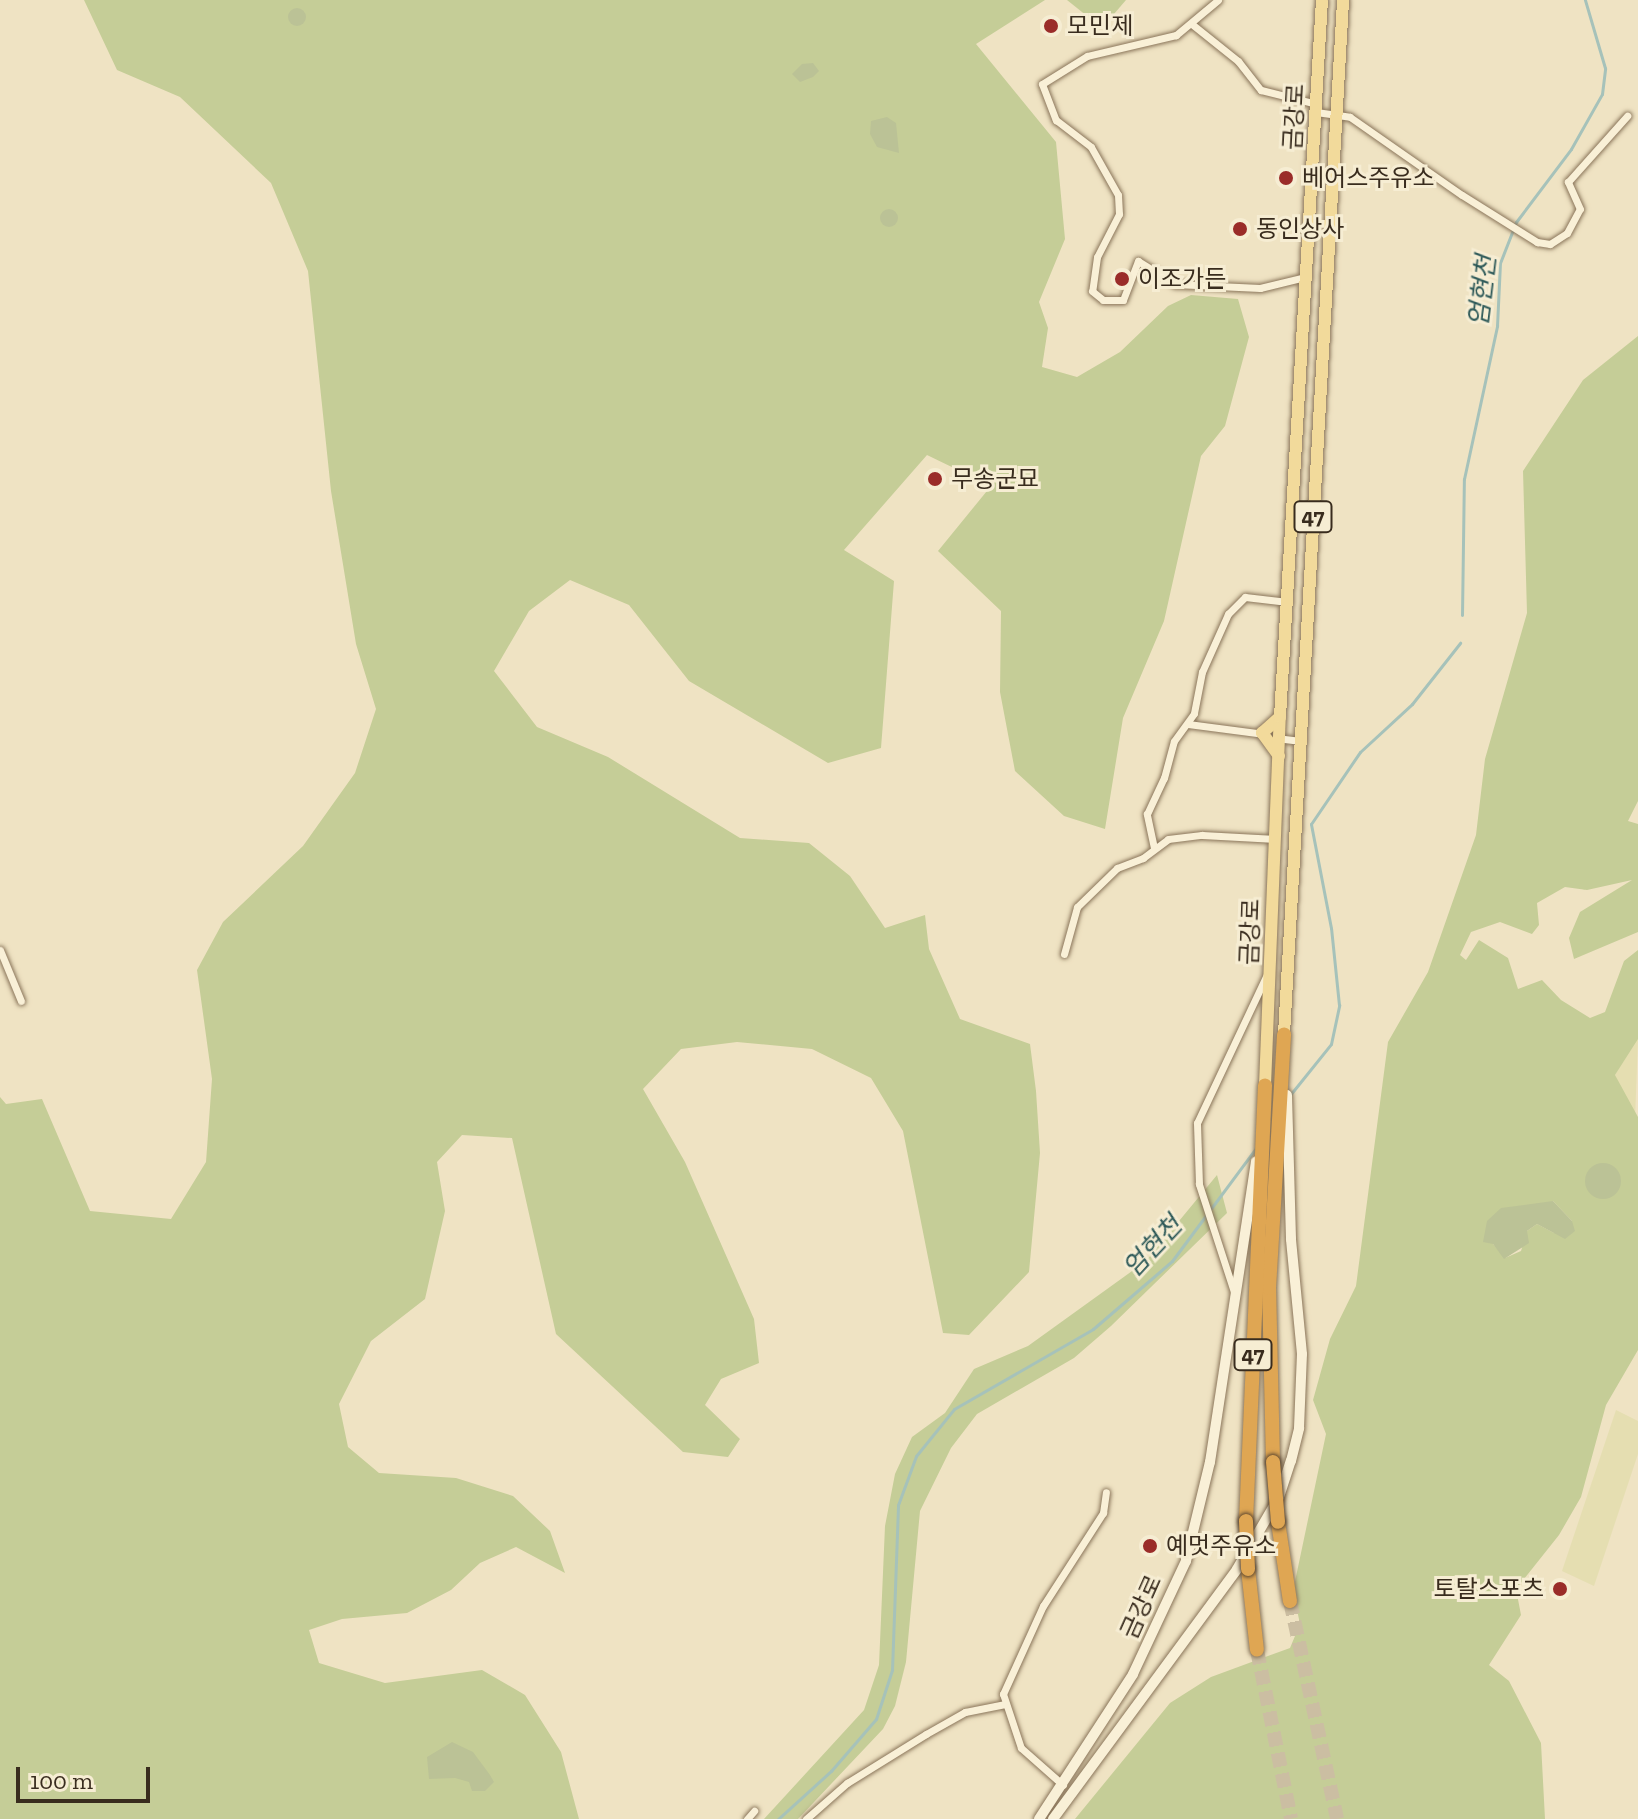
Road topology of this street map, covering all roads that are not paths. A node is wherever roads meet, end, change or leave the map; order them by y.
1 (1218, 0) edge
2 (1322, 0) edge
3 (1343, 0) edge
4 (1193, 25) junction
5 (1316, 108) junction
6 (1338, 113) junction
7 (1627, 116) dead end
8 (1307, 277) junction
9 (1289, 603) junction
10 (1280, 717) junction
11 (1188, 724) junction
12 (1262, 733) junction
13 (1279, 738) junction
14 (1299, 741) junction
15 (1279, 756) junction
16 (1276, 839) junction
17 (1154, 848) junction
18 (0, 950) edge
19 (1064, 954) dead end
20 (1271, 965) junction
21 (21, 1001) dead end
22 (1285, 1043) joint
23 (1265, 1085) joint
24 (1281, 1155) junction
25 (1256, 1194) junction
26 (1235, 1300) junction
27 (1106, 1492) dead end
28 (1290, 1601) tunnel mouth
29 (1257, 1650) tunnel mouth
30 (1005, 1704) junction
31 (1063, 1785) junction
32 (754, 1811) dead end
33 (747, 1819) edge
34 (806, 1819) edge
35 (1039, 1819) edge
36 (1053, 1819) edge

1 - 4 street
2 - 5 main road, 금강로 / 47
3 - 6 main road, 금강로 / 47
4 - 5 street
4 - 8 street
5 - 6 street
5 - 8 main road, 금강로 / 47
6 - 7 street
6 - 14 main road, 금강로 / 47
8 - 9 main road, 금강로 / 47
9 - 10 main road, 금강로 / 47
9 - 11 street
10 - 12 main road
10 - 13 main road, 금강로 / 47
11 - 12 street
11 - 17 street
12 - 13 street
12 - 15 main road
13 - 14 street
13 - 15 main road, 금강로 / 47
14 - 22 main road, 금강로 / 47
15 - 16 main road, 금강로 / 47
16 - 17 street
16 - 20 main road, 금강로 / 47
17 - 19 street
18 - 21 street
20 - 23 main road, 금강로 / 47
20 - 26 street
22 - 24 highway, 47
23 - 25 highway, 47
24 - 28 highway, 47, bridge
24 - 36 main road
25 - 26 main road, 금강로
25 - 29 highway, 47, bridge
26 - 31 main road, 금강로
27 - 30 street
30 - 31 street
30 - 34 street
31 - 35 main road, 금강로
32 - 33 street

